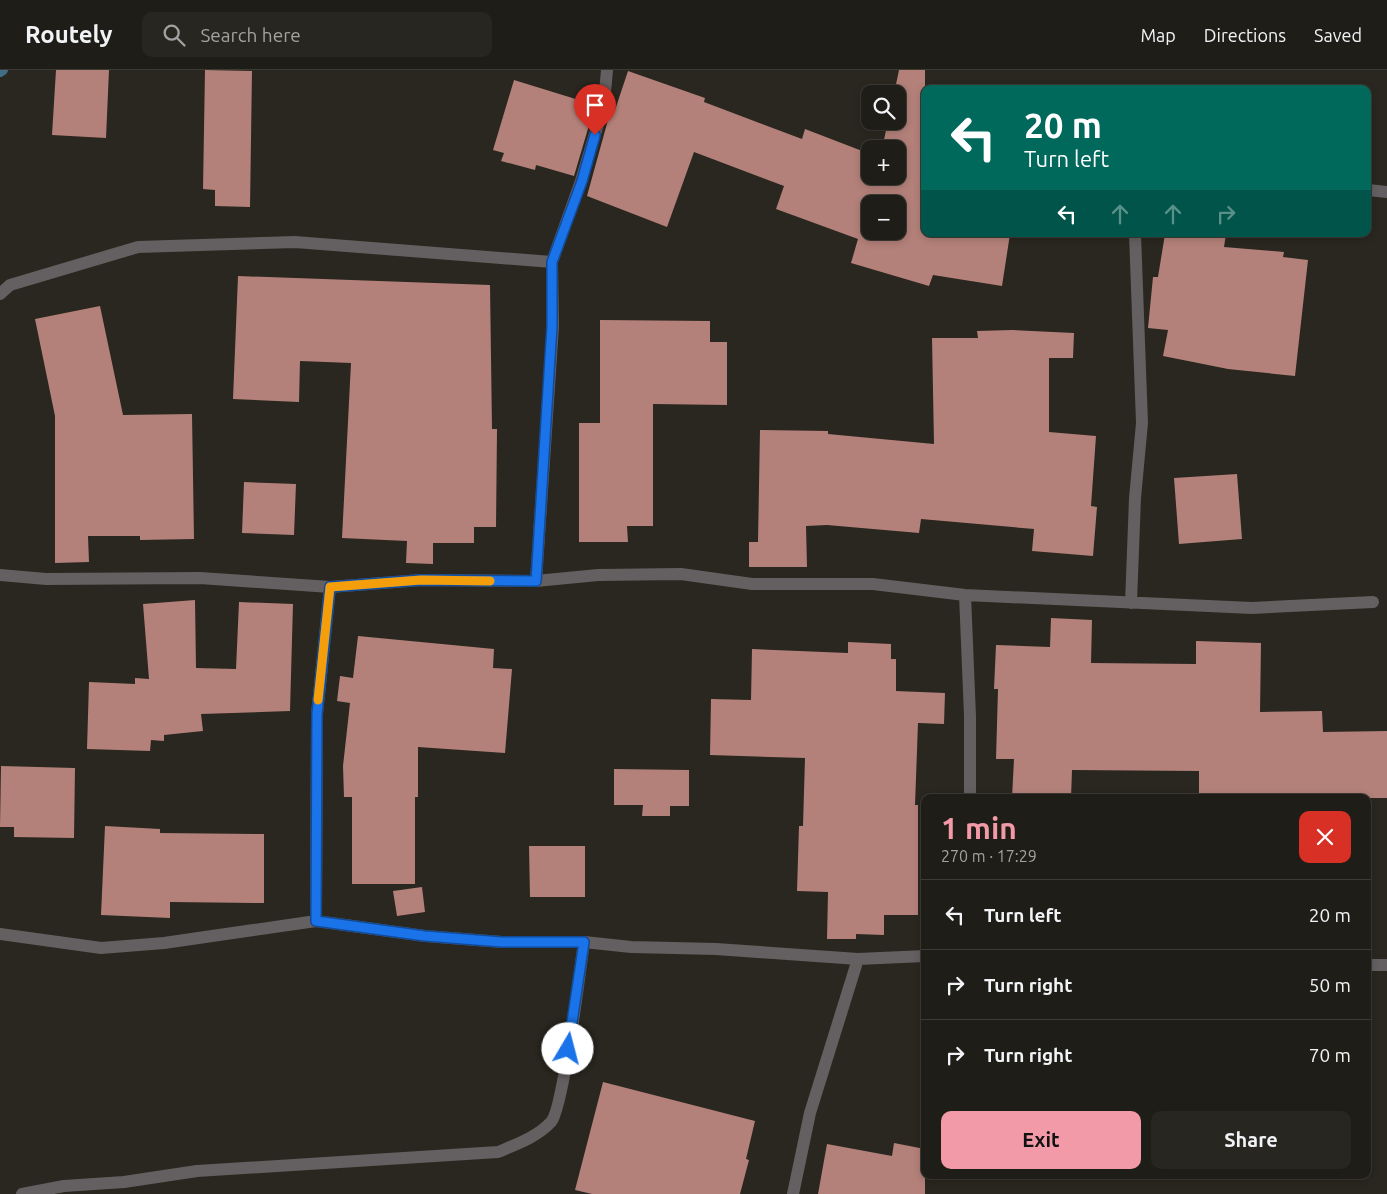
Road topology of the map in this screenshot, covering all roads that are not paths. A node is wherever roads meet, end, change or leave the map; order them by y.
1 (607, 70) edge
2 (1371, 190) edge
3 (1387, 192) edge
4 (1135, 237) edge
5 (552, 262) junction
6 (0, 294) edge
7 (0, 575) edge
8 (536, 581) junction
9 (330, 587) junction
10 (965, 595) junction
11 (1131, 602) junction
12 (1373, 602) dead end
13 (970, 794) edge
14 (316, 921) junction
15 (0, 934) edge
16 (584, 942) junction
17 (921, 956) edge
18 (858, 959) junction
19 (1371, 964) edge
20 (1387, 965) edge
21 (22, 1194) edge
22 (793, 1194) edge

1 - 5 street
2 - 3 street
4 - 11 street
5 - 6 street
5 - 8 street
7 - 9 street
8 - 9 street
8 - 10 street
9 - 14 street
10 - 11 street
10 - 13 street
11 - 12 street
14 - 15 street
14 - 16 street
16 - 18 street
16 - 21 street
17 - 18 street
18 - 22 street
19 - 20 street

